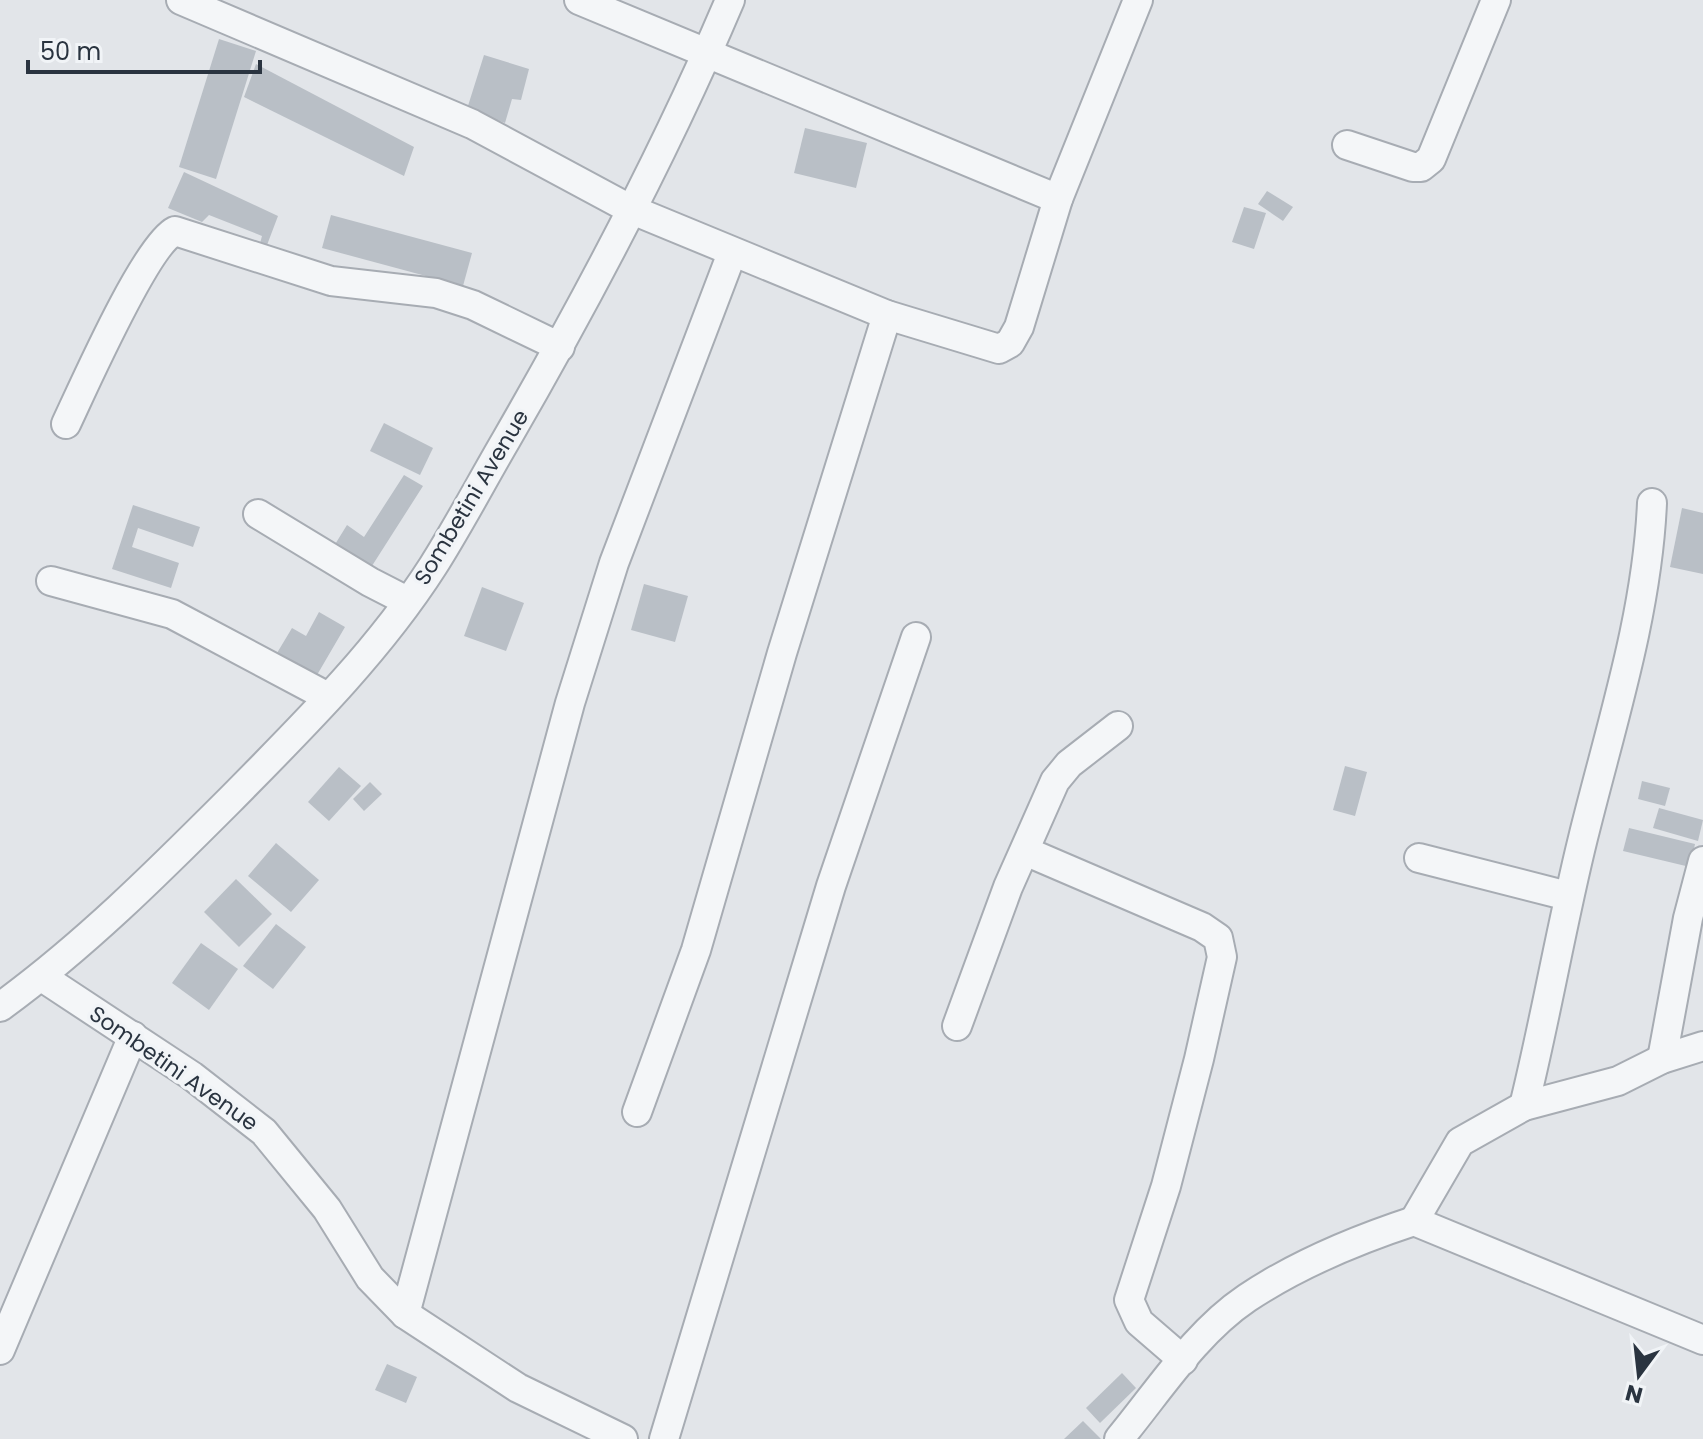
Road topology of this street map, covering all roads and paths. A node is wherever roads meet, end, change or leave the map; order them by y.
1 (181, 0) edge
2 (579, 0) edge
3 (730, 0) edge
4 (1138, 0) edge
5 (1496, 0) edge
6 (708, 53) junction
7 (1347, 145) dead end
8 (1058, 199) junction
9 (630, 209) junction
10 (732, 253) junction
11 (887, 315) junction
12 (560, 347) junction
13 (66, 424) dead end
14 (1652, 503) dead end
15 (258, 514) dead end
16 (51, 581) dead end
17 (407, 601) junction
18 (916, 637) dead end
19 (328, 697) junction
20 (1118, 726) dead end
21 (1025, 851) junction
22 (1419, 858) dead end
23 (1703, 861) edge
24 (1568, 896) junction
25 (42, 977) junction
26 (0, 1007) edge
27 (957, 1026) dead end
28 (133, 1036) junction
29 (1703, 1046) edge
30 (1662, 1059) junction
31 (1524, 1106) junction
32 (637, 1112) dead end
33 (1414, 1221) junction
34 (405, 1314) junction
35 (1703, 1340) edge
36 (0, 1350) edge
37 (1183, 1360) junction
38 (623, 1439) edge
39 (664, 1439) edge
40 (1119, 1439) edge

1 - 9 street
2 - 6 street
3 - 6 street, Sombetini Avenue
4 - 8 street
5 - 7 street
6 - 8 street
6 - 9 street, Sombetini Avenue
8 - 11 street
9 - 10 street
9 - 12 street, Sombetini Avenue
10 - 11 street
10 - 34 street
11 - 32 street
12 - 13 street
12 - 17 street, Sombetini Avenue
14 - 24 street
15 - 17 street
16 - 19 street
17 - 19 street, Sombetini Avenue
18 - 39 street
19 - 25 street, Sombetini Avenue
20 - 21 street
21 - 27 street
21 - 37 street
22 - 24 street
23 - 30 street
24 - 31 street
25 - 26 street, Sombetini Avenue
25 - 28 street, Sombetini Avenue
28 - 34 street, Sombetini Avenue
28 - 36 street
29 - 30 street
30 - 31 street
31 - 33 street
33 - 35 street
33 - 37 street
34 - 38 street, Sombetini Avenue
37 - 40 street

